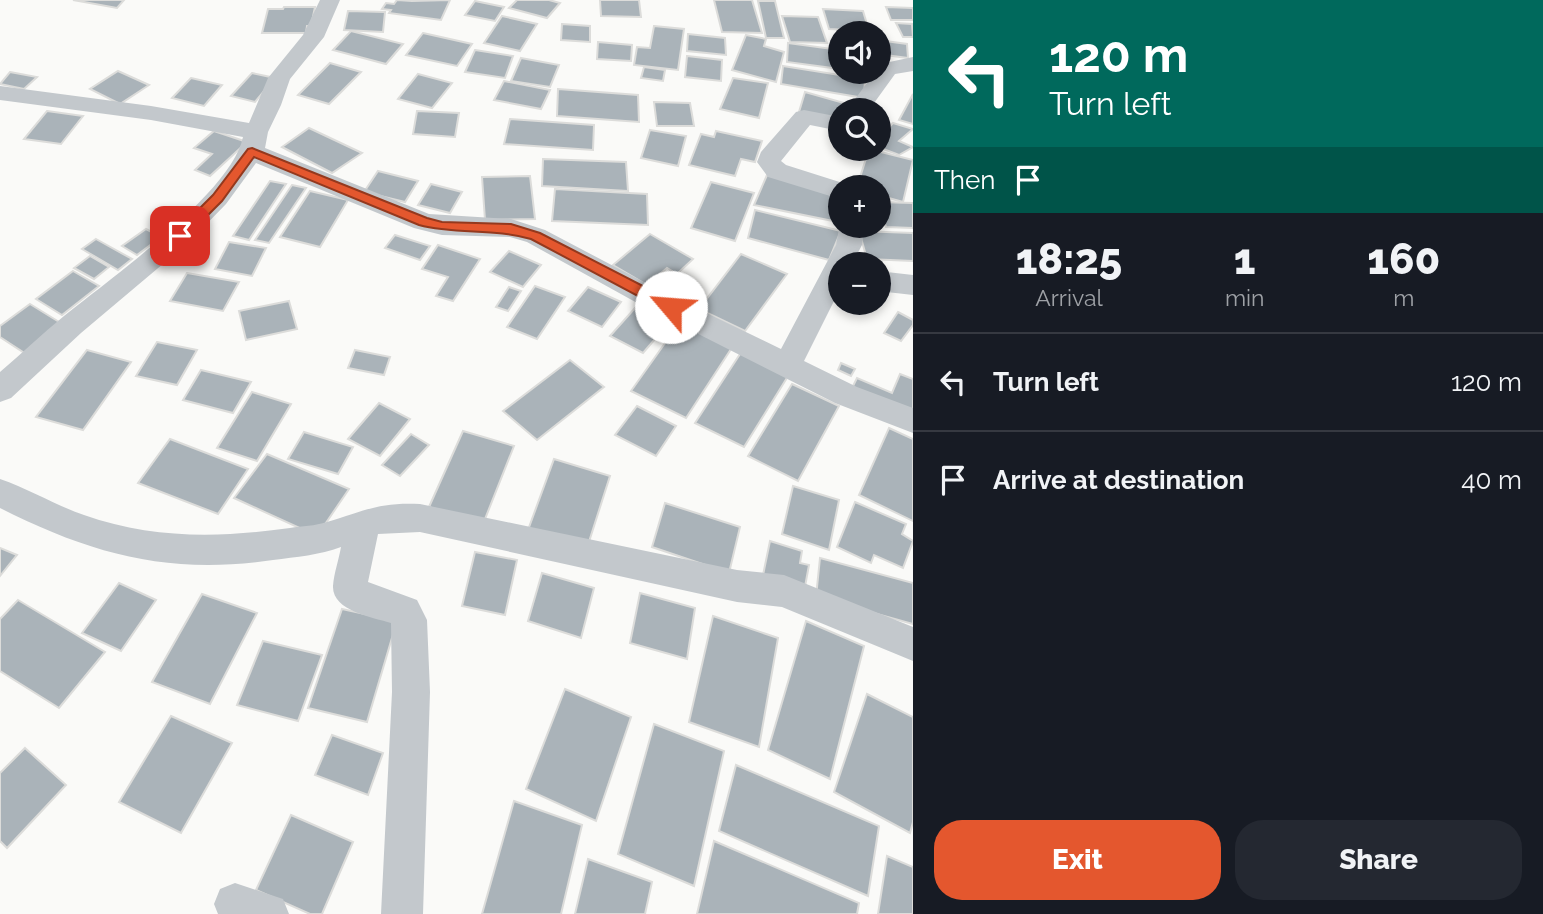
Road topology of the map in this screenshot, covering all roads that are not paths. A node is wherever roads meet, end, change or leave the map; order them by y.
1 (330, 0) edge
2 (913, 64) edge
3 (0, 93) edge
4 (867, 98) edge
5 (828, 122) edge
6 (254, 142) junction
7 (828, 187) edge
8 (891, 282) edge
9 (913, 285) edge
10 (828, 288) edge
11 (787, 365) junction
12 (0, 390) edge
13 (913, 421) edge
14 (0, 493) edge
15 (363, 523) junction
16 (913, 644) edge
17 (402, 914) edge

1 - 6 street
2 - 4 street
3 - 6 street
5 - 7 street
6 - 11 street
6 - 12 street
8 - 9 street
10 - 11 street
11 - 13 street
14 - 15 street
15 - 16 street
15 - 17 street

